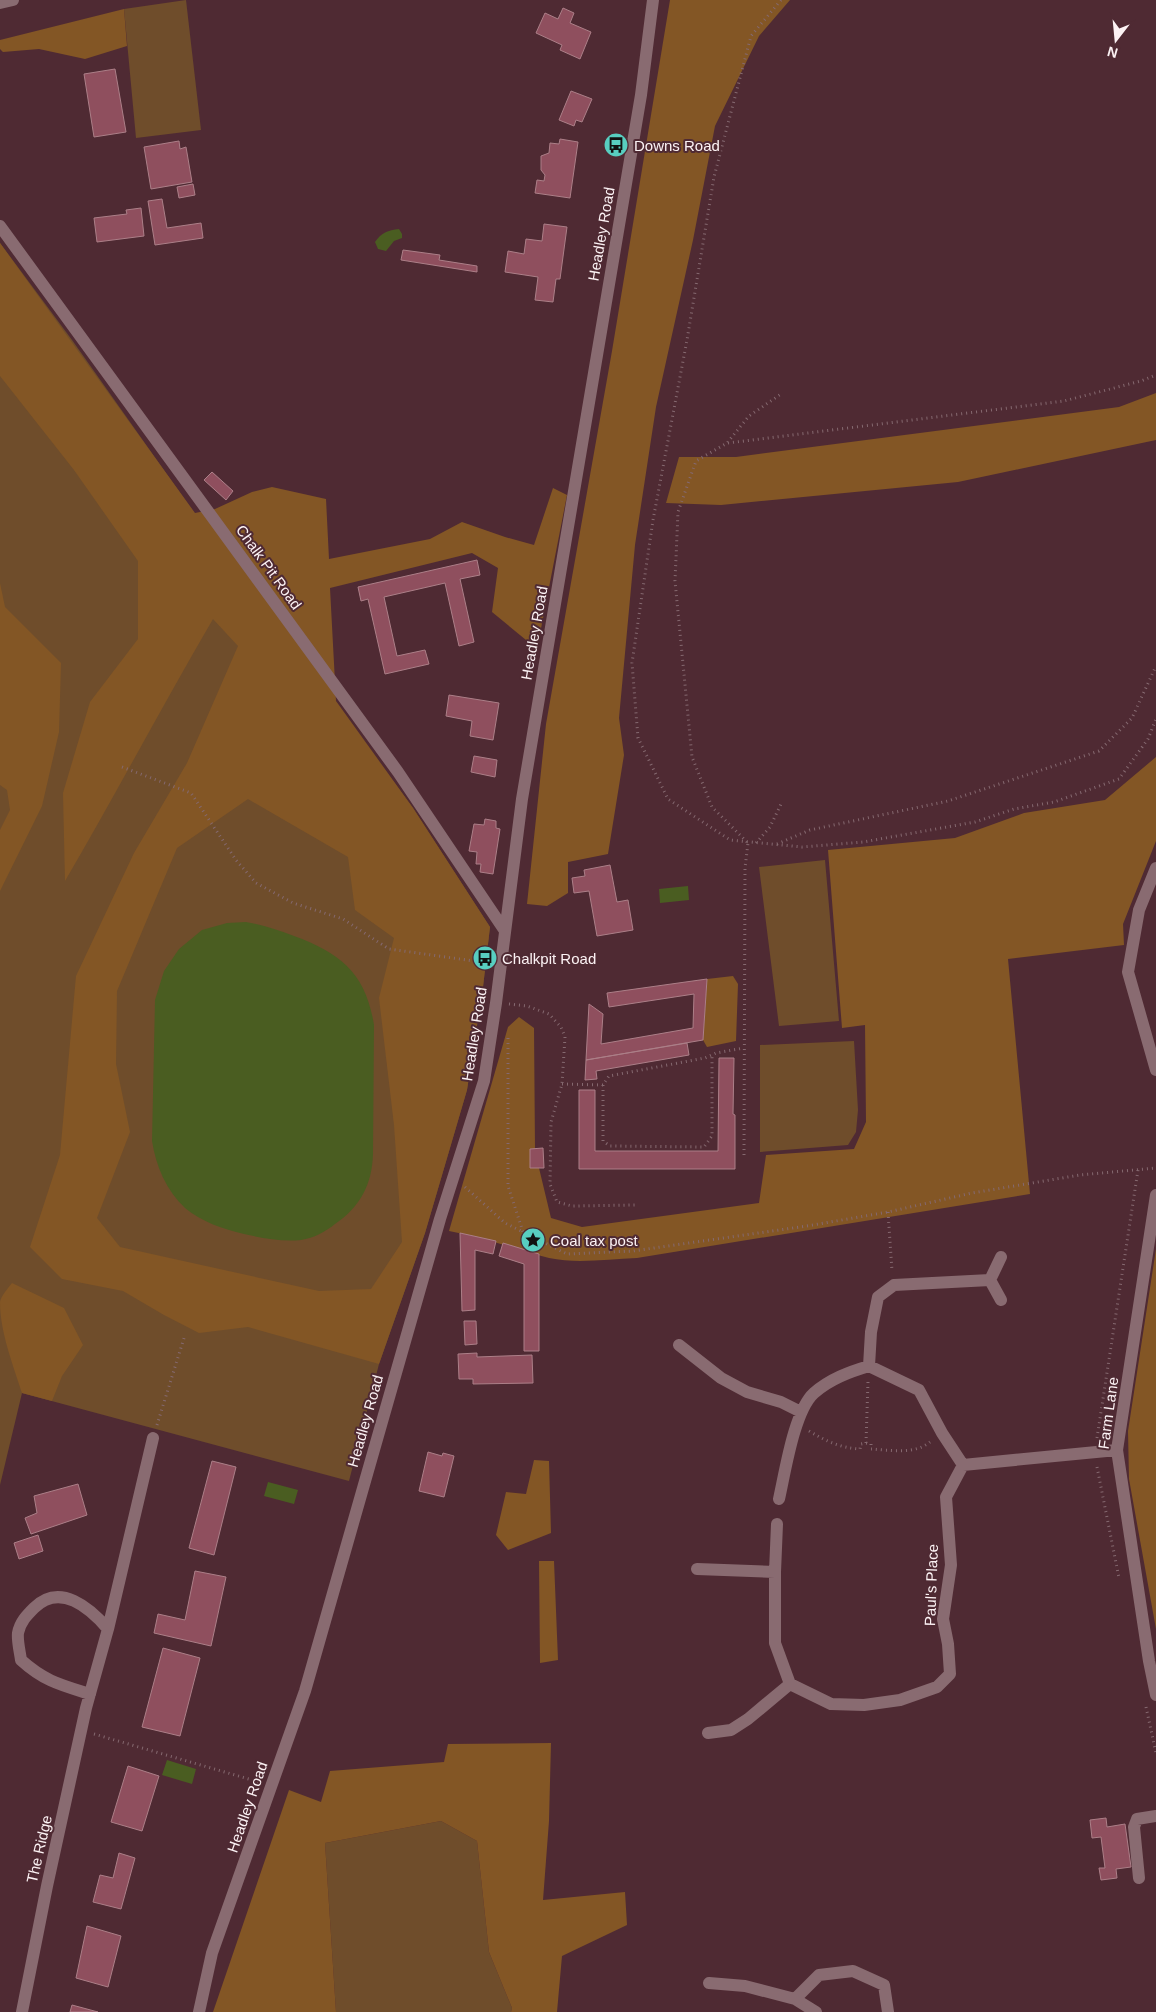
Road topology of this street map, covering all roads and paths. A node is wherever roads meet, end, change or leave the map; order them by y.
1 (13, 0) edge
2 (653, 0) edge
3 (782, 0) edge
4 (0, 3) edge
5 (0, 226) edge
6 (1156, 375) edge
7 (781, 394) dead end
8 (727, 443) junction
9 (1156, 666) edge
10 (1156, 719) edge
11 (122, 767) dead end
12 (782, 802) dead end
13 (748, 843) junction
14 (756, 843) junction
15 (776, 845) junction
16 (1156, 868) edge
17 (505, 931) junction
18 (500, 965) junction
19 (496, 1003) junction
20 (508, 1037) dead end
21 (744, 1048) junction
22 (712, 1055) junction
23 (1156, 1070) edge
24 (562, 1084) junction
25 (603, 1085) junction
26 (744, 1155) dead end
27 (1156, 1168) edge
28 (1138, 1170) junction
29 (454, 1177) junction
30 (1156, 1195) edge
31 (634, 1205) dead end
32 (888, 1212) junction
33 (524, 1232) junction
34 (1001, 1257) dead end
35 (990, 1280) junction
36 (894, 1285) junction
37 (1001, 1300) dead end
38 (184, 1338) dead end
39 (679, 1345) dead end
40 (869, 1366) junction
41 (801, 1412) junction
42 (797, 1425) junction
43 (942, 1433) junction
44 (153, 1438) joint
45 (866, 1443) junction
46 (1117, 1450) junction
47 (1095, 1452) junction
48 (963, 1465) junction
49 (779, 1499) dead end
50 (777, 1524) dead end
51 (697, 1569) dead end
52 (775, 1572) junction
53 (108, 1629) junction
54 (790, 1684) junction
55 (90, 1694) junction
56 (1156, 1694) edge
57 (82, 1730) junction
58 (708, 1733) dead end
59 (272, 1786) junction
60 (1156, 1816) edge
61 (1139, 1878) dead end
62 (709, 1983) dead end
63 (795, 1999) junction
64 (22, 2012) edge
65 (199, 2012) edge
66 (816, 2012) edge
67 (888, 2012) edge

1 - 4 street
2 - 17 street, Headley Road
3 - 13 path
5 - 17 street, Chalk Pit Road
6 - 8 path
7 - 8 path
8 - 13 path
9 - 15 path
10 - 15 path
11 - 18 path
12 - 14 path
13 - 14 path
13 - 21 path
14 - 15 path
16 - 23 street
17 - 18 street, Headley Road
18 - 19 street, Headley Road
19 - 24 path
19 - 29 street, Headley Road
20 - 33 path
21 - 22 path
21 - 26 path
22 - 25 path
22 - 25 path
24 - 25 path
24 - 31 path
27 - 28 path
28 - 32 path
28 - 47 path
29 - 33 path
29 - 59 street, Headley Road
30 - 46 street, Farm Lane
32 - 33 path
32 - 36 path
34 - 35 street
35 - 36 street
35 - 37 street
36 - 40 street
38 - 44 path
39 - 41 street
40 - 41 street
40 - 43 street
40 - 45 path
41 - 42 street
42 - 45 path
42 - 49 street
43 - 45 path
43 - 48 street
44 - 53 street, The Ridge
46 - 47 street
46 - 56 street, Farm Lane
47 - 48 street
48 - 54 street, Paul's Place
50 - 52 street
51 - 52 street
52 - 54 street
53 - 55 street, The Ridge
53 - 55 street
54 - 58 street
55 - 57 street, The Ridge
57 - 59 path
57 - 64 street, The Ridge
59 - 65 street, Headley Road
60 - 61 street
62 - 63 street
63 - 66 street
63 - 67 street

